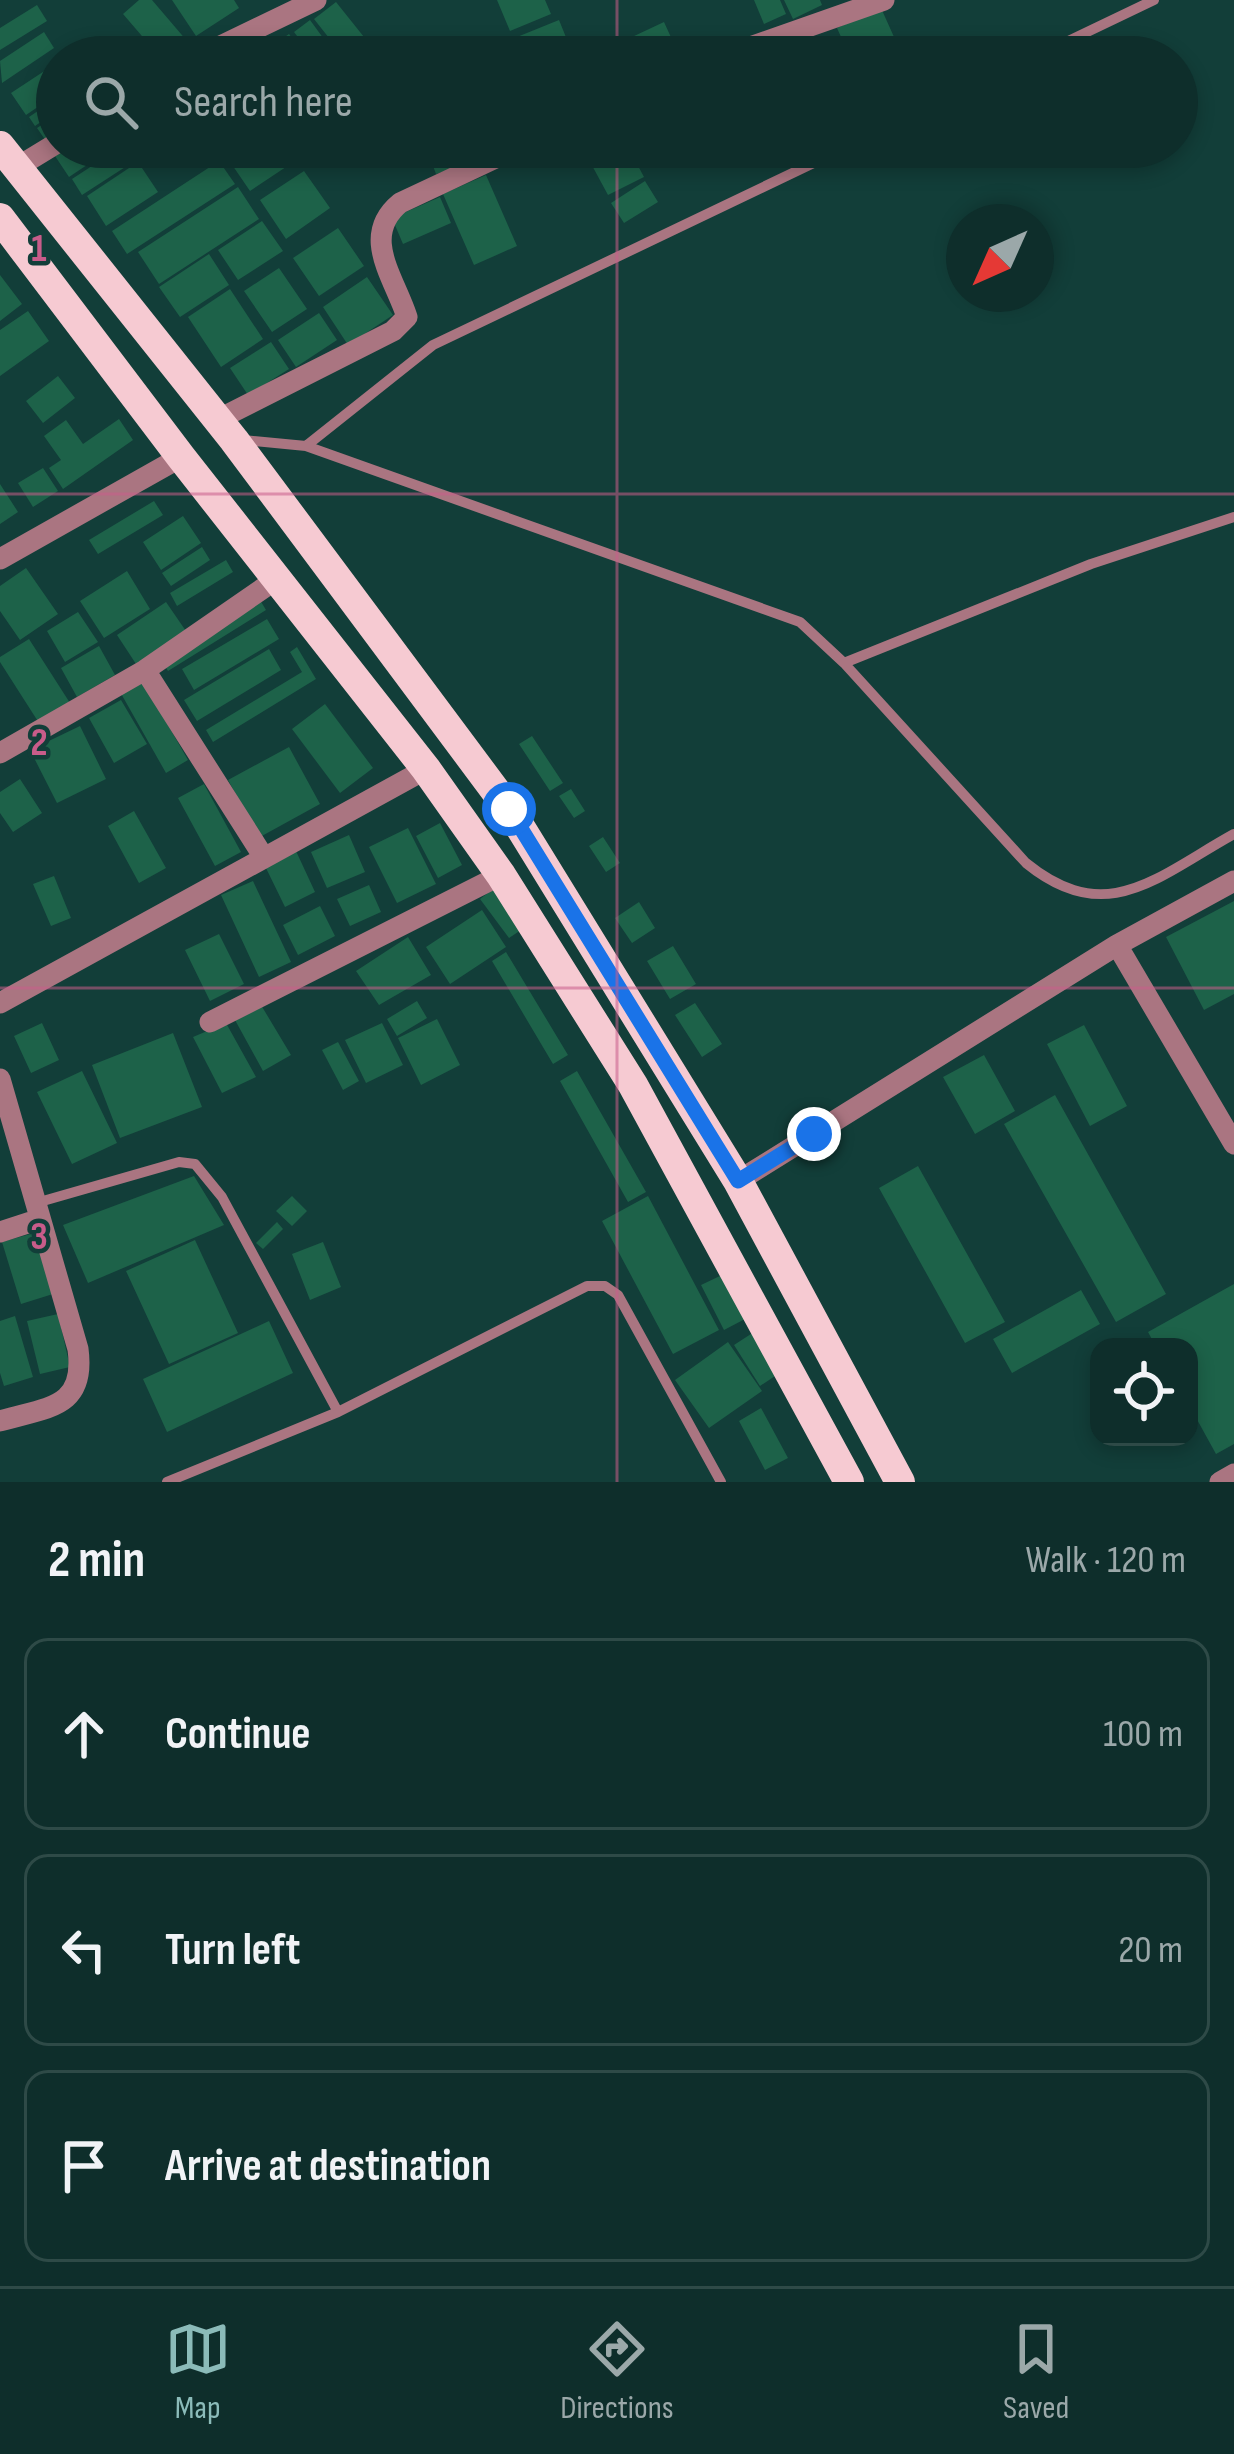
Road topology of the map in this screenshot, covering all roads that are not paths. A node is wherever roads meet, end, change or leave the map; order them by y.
1 (316, 0) edge
2 (884, 0) edge
3 (1154, 0) edge
4 (241, 36) edge
5 (782, 36) edge
6 (1079, 36) edge
7 (8, 157) edge
8 (474, 168) edge
9 (803, 168) edge
10 (0, 218) edge
11 (225, 430) junction
12 (305, 446) junction
13 (181, 458) junction
14 (1234, 517) edge
15 (0, 560) edge
16 (278, 578) junction
17 (844, 663) junction
18 (145, 670) junction
19 (0, 753) edge
20 (426, 769) junction
21 (1234, 834) edge
22 (263, 856) junction
23 (501, 874) junction
24 (1234, 881) edge
25 (1118, 945) junction
26 (0, 1003) edge
27 (209, 1022) dead end
28 (0, 1079) edge
29 (1234, 1144) edge
30 (10, 1156) edge
31 (738, 1181) junction
32 (38, 1211) junction
33 (0, 1232) edge
34 (338, 1412) junction
35 (0, 1420) edge
36 (1234, 1474) edge
37 (847, 1481) edge
38 (167, 1482) edge
39 (721, 1482) edge
40 (900, 1482) edge
41 (1220, 1482) edge

1 - 4 street
2 - 5 street
3 - 6 lane
7 - 11 main road
8 - 11 street
9 - 12 lane
10 - 13 main road
11 - 12 lane
11 - 31 main road
12 - 17 lane
13 - 15 street
13 - 16 main road
14 - 17 lane
16 - 18 street
16 - 20 main road
17 - 21 lane
18 - 19 street
18 - 22 street
20 - 22 street
20 - 23 main road
22 - 26 street
23 - 27 street
23 - 37 main road
24 - 25 street
25 - 29 street
25 - 31 street
28 - 30 street
30 - 32 street
31 - 40 main road
32 - 33 street
32 - 34 lane
32 - 35 street
34 - 38 lane
34 - 39 lane
36 - 41 street

